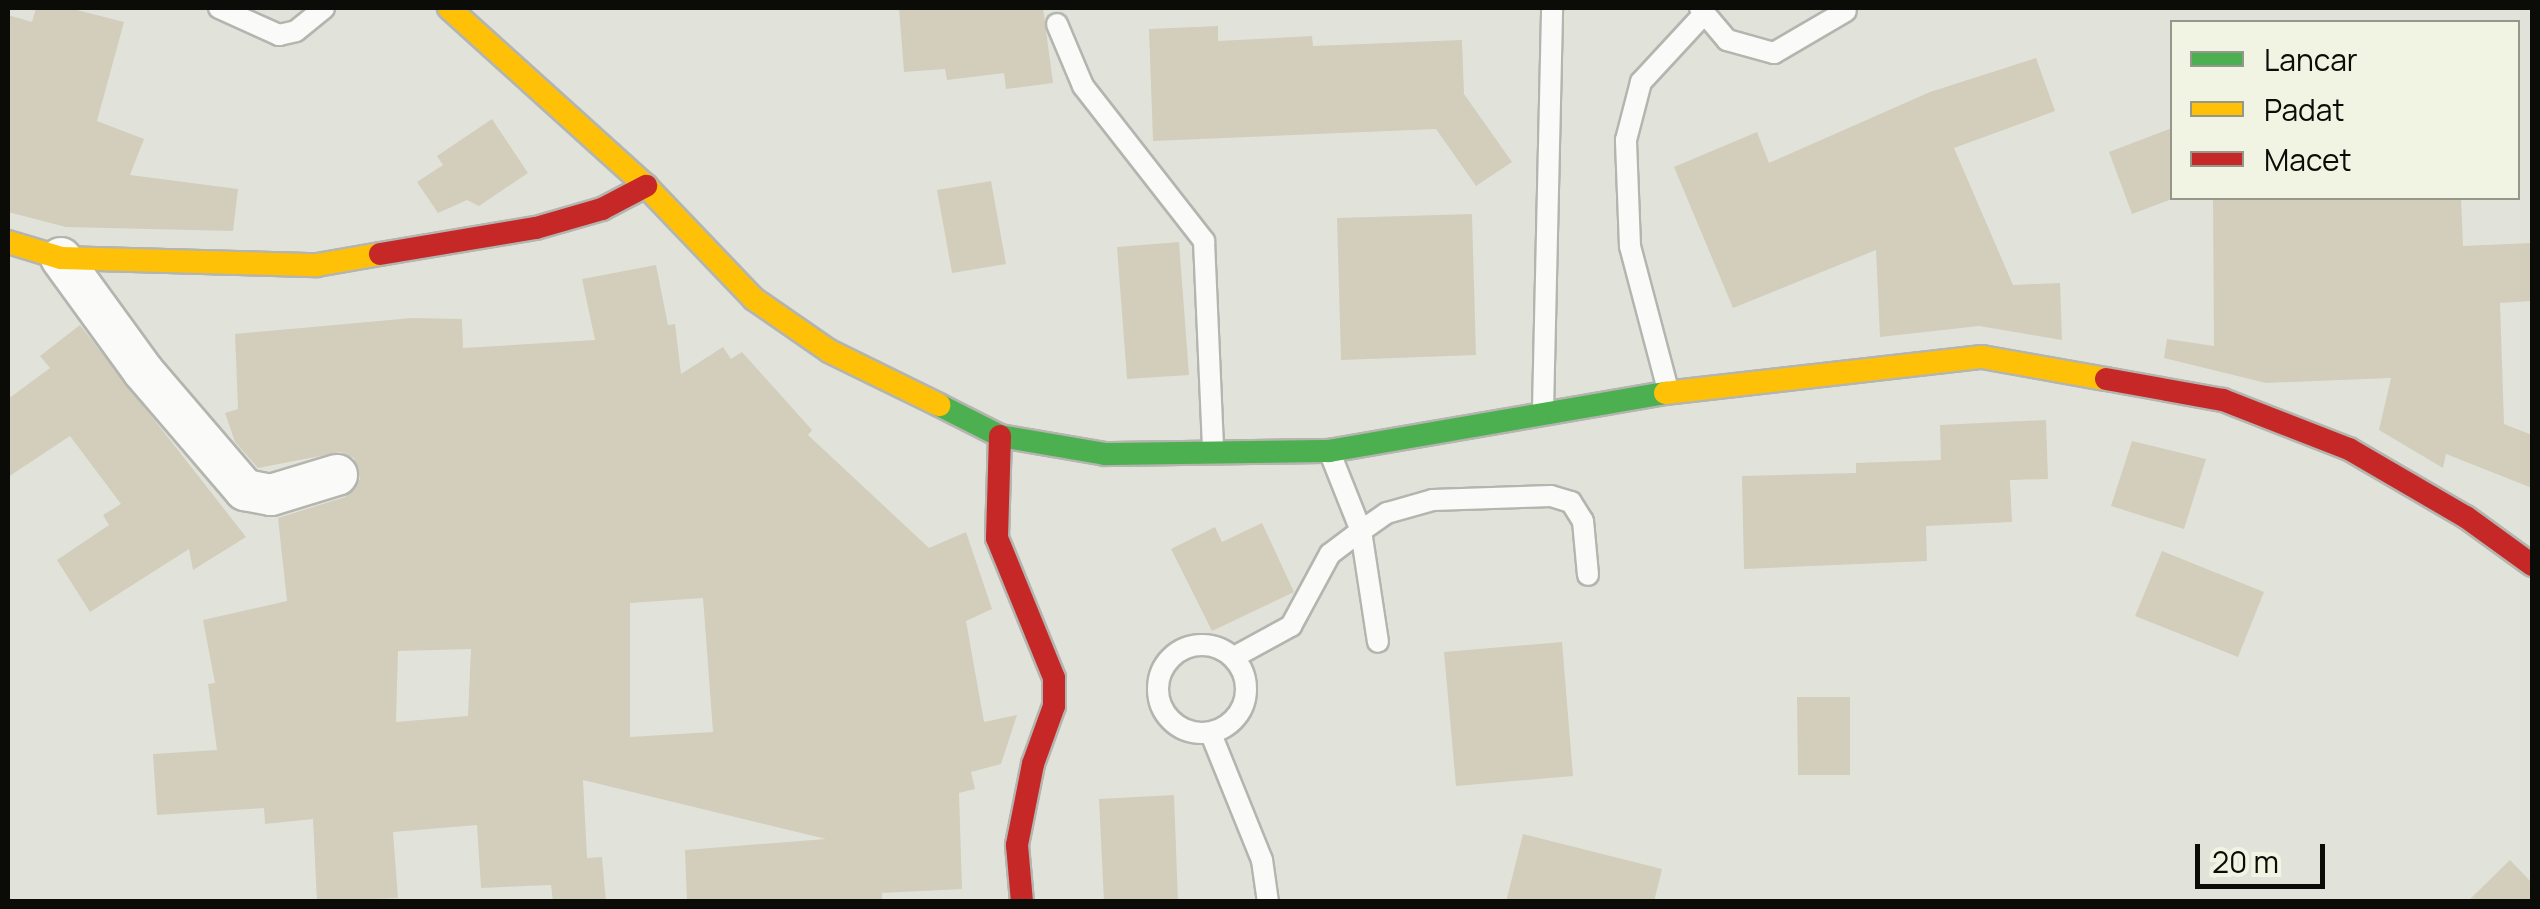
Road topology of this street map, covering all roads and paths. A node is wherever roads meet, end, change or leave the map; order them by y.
1 (219, 8) edge
2 (324, 8) edge
3 (448, 8) edge
4 (1552, 8) edge
5 (1846, 10) dead end
6 (1701, 11) edge
7 (1057, 24) dead end
8 (646, 186) junction
9 (8, 242) edge
10 (61, 258) junction
11 (1669, 392) junction
12 (1543, 413) junction
13 (1000, 436) junction
14 (1214, 450) junction
15 (1329, 451) junction
16 (337, 474) dead end
17 (1361, 531) junction
18 (2532, 565) edge
19 (1588, 575) dead end
20 (1378, 642) dead end
21 (1236, 656) junction
22 (1211, 734) junction
23 (1022, 902) edge
24 (1268, 902) edge

1 - 2 lane
3 - 8 street
4 - 12 lane
5 - 6 lane
6 - 11 lane
7 - 14 lane
8 - 10 street
8 - 13 street
9 - 10 street
10 - 16 street
11 - 12 street
11 - 18 street
12 - 15 street
13 - 14 street
13 - 23 street
14 - 15 street
15 - 17 lane
17 - 19 lane
17 - 20 lane
17 - 21 lane
21 - 22 lane
21 - 22 lane
22 - 24 lane

